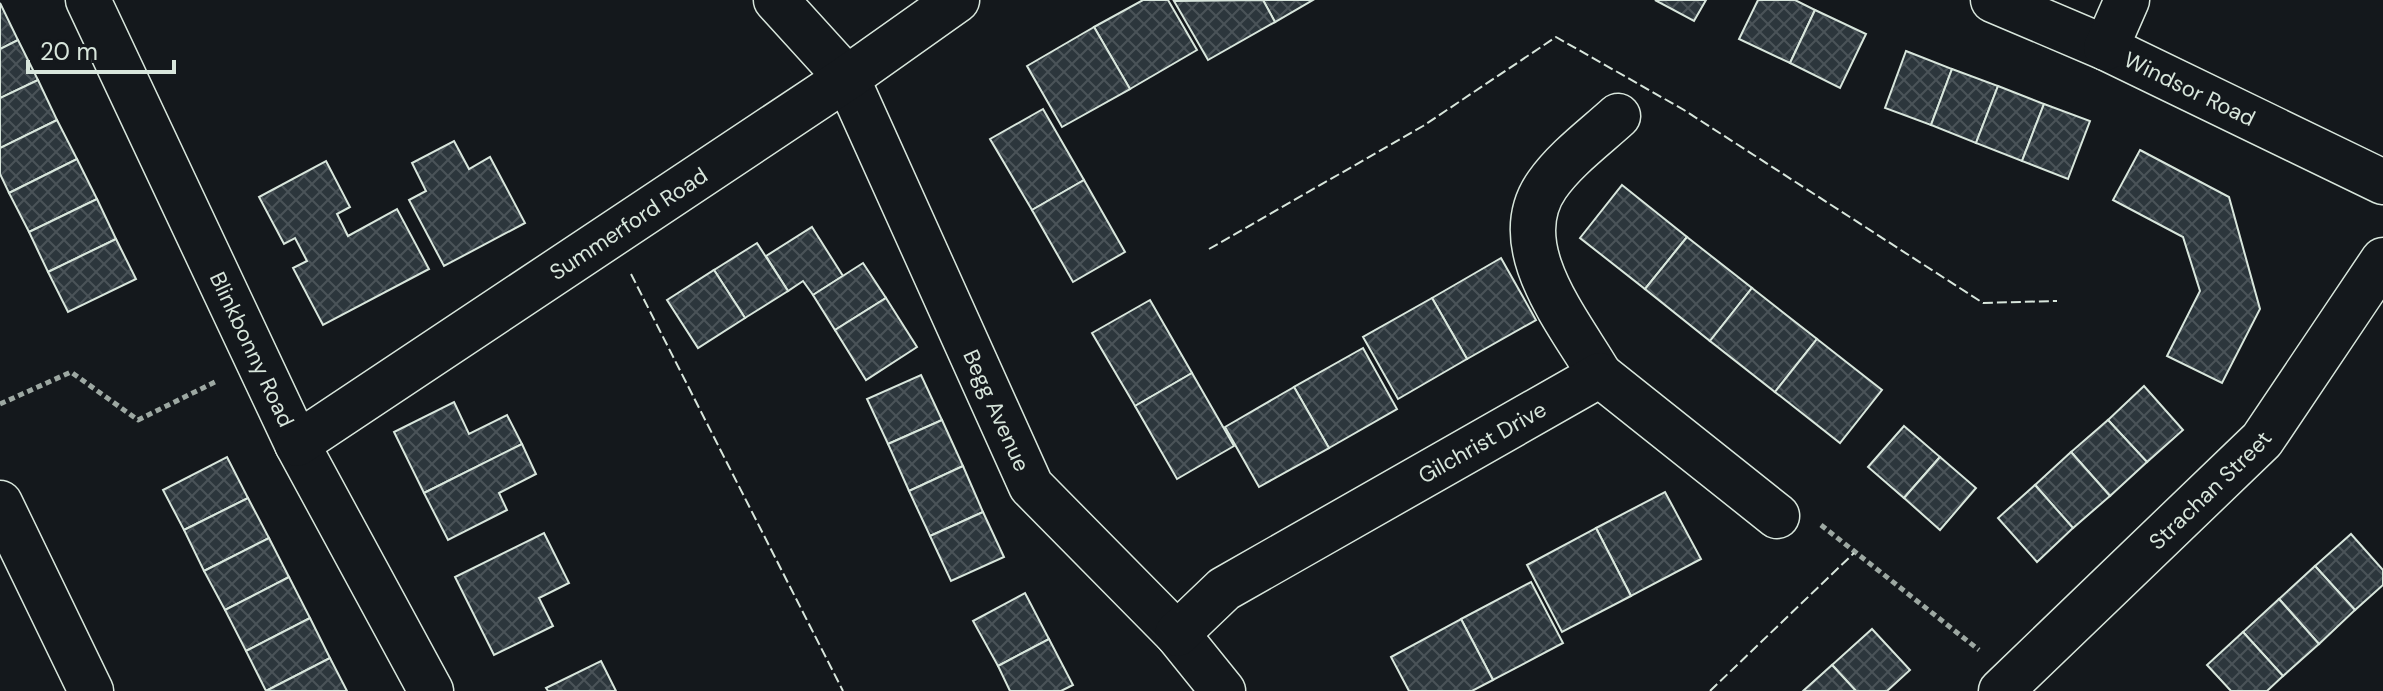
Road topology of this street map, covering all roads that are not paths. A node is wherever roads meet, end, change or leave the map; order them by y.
1 (88, 0) edge
2 (776, 0) edge
3 (957, 0) edge
4 (1993, 0) edge
5 (2127, 0) edge
6 (2106, 48) junction
7 (847, 78) junction
8 (1618, 116) dead end
9 (2383, 182) edge
10 (2383, 260) edge
11 (1600, 375) junction
12 (297, 444) junction
13 (0, 503) edge
14 (1777, 516) road end
15 (1177, 634) junction
16 (2008, 685) edge
17 (91, 691) edge
18 (431, 691) edge
19 (1223, 691) edge

1 - 12 street, Blinkbonny Road
2 - 7 street, Begg Avenue
3 - 7 street, Summerford Road
4 - 6 street, Windsor Road
5 - 6 street
6 - 9 street, Windsor Road
7 - 12 street, Summerford Road
7 - 15 street, Begg Avenue
8 - 11 street
10 - 16 street, Strachan Street
11 - 14 street
11 - 15 street, Gilchrist Drive
12 - 18 street, Blinkbonny Road
13 - 17 street
15 - 19 street, Begg Avenue

